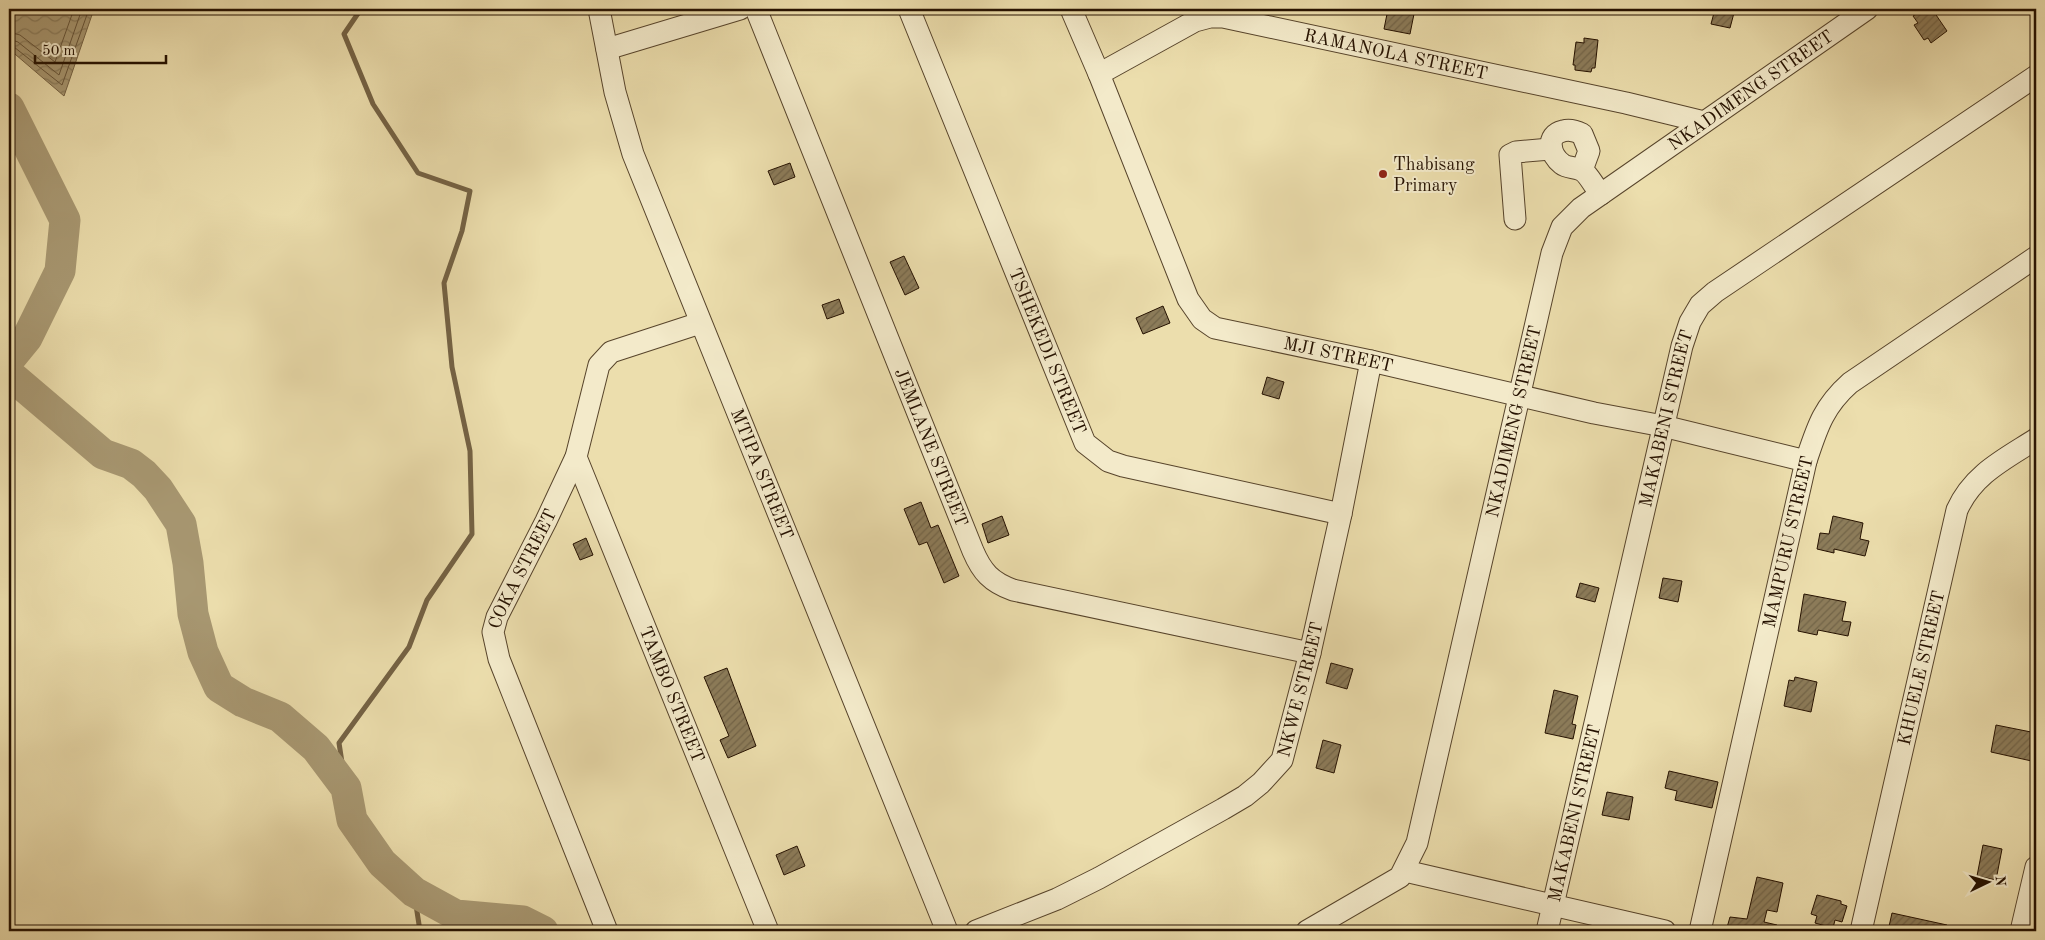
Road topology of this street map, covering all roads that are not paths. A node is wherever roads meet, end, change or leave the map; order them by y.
1 (600, 9) edge
2 (740, 9) edge
3 (756, 9) edge
4 (909, 9) edge
5 (1071, 9) edge
6 (1867, 9) edge
7 (607, 49) junction
8 (1100, 74) junction
9 (2036, 76) edge
10 (1704, 122) junction
11 (1550, 149) junction
12 (1582, 170) junction
13 (1600, 194) junction
14 (1515, 219) dead end
15 (2036, 257) edge
16 (700, 323) junction
17 (1371, 361) junction
18 (1520, 395) junction
19 (1663, 426) junction
20 (2036, 439) edge
21 (576, 457) junction
22 (1806, 461) junction
23 (1341, 514) junction
24 (1310, 653) junction
25 (2036, 867) edge
26 (1404, 871) junction
27 (1554, 906) junction
28 (608, 931) edge
29 (768, 931) edge
30 (947, 931) edge
31 (976, 931) edge
32 (1307, 931) edge
33 (1547, 931) edge
34 (1665, 931) edge
35 (1700, 931) edge
36 (1861, 931) edge
37 (2021, 931) edge

1 - 7 street, MTIPA STREET
2 - 7 street
3 - 24 street, JEMLANE STREET
4 - 23 street, TSHEKEDI STREET
5 - 8 street, MJI STREET
6 - 10 street, NKADIMENG STREET
7 - 16 street, MTIPA STREET
8 - 10 street, RAMANOLA STREET
8 - 17 street, MJI STREET
9 - 19 street, MAKABENI STREET
10 - 13 street, NKADIMENG STREET
11 - 12 street
11 - 12 street
11 - 14 street
12 - 13 street
13 - 18 street, NKADIMENG STREET
15 - 22 street, MAMPURU STREET
16 - 21 street, COKA STREET
16 - 30 street, MTIPA STREET
17 - 18 street, MJI STREET
17 - 23 street, NKWE STREET
18 - 19 street, MJI STREET
18 - 26 street, NKADIMENG STREET
19 - 22 street, MJI STREET
19 - 27 street, MAKABENI STREET
20 - 36 street, KHUELE STREET
21 - 28 street, COKA STREET
21 - 29 street, TAMBO STREET
22 - 35 street, MAMPURU STREET
23 - 24 street, NKWE STREET
24 - 31 street, NKWE STREET
25 - 37 street
26 - 27 street
26 - 32 street, NKADIMENG STREET
27 - 33 street, MAKABENI STREET
27 - 34 street

